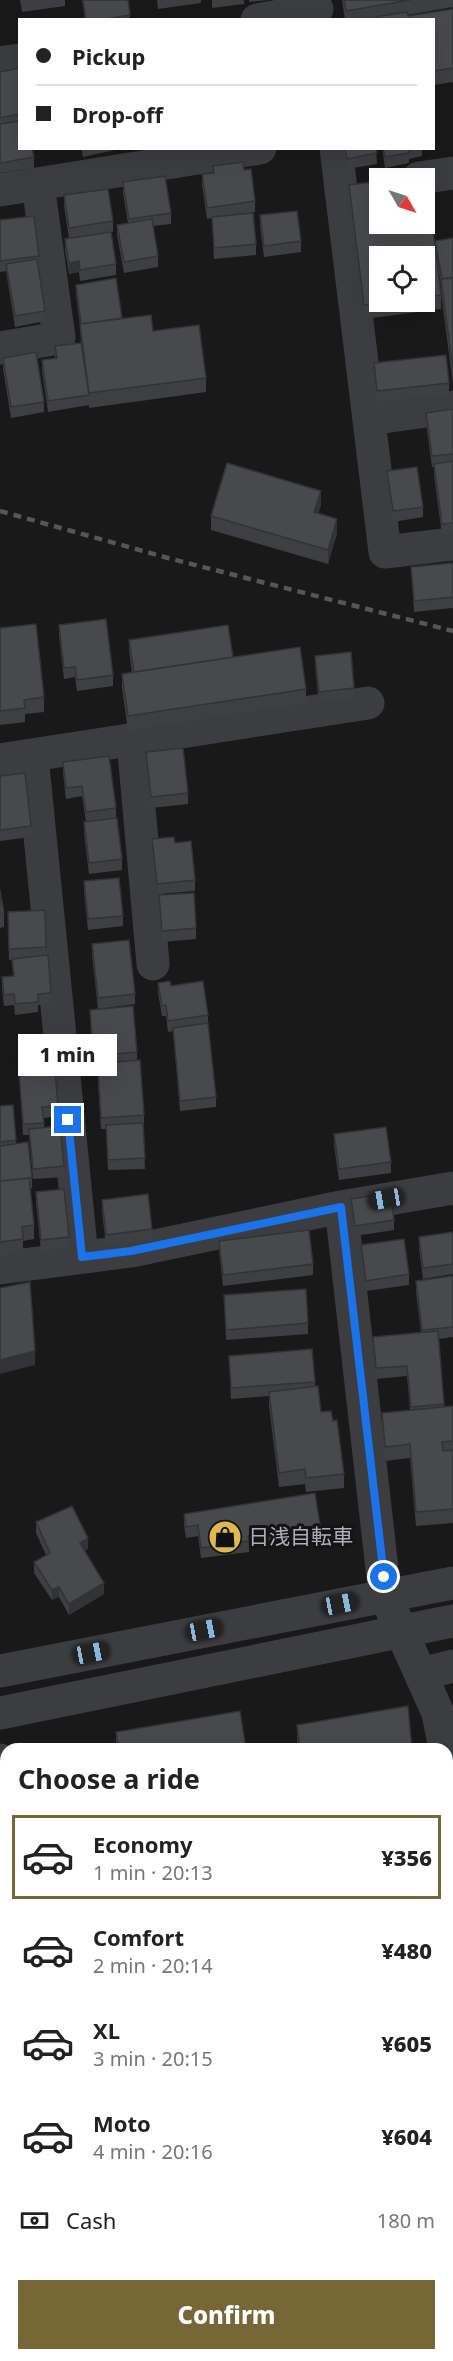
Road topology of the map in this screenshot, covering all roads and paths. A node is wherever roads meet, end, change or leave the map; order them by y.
1 (317, 10) edge
2 (269, 18) edge
3 (18, 60) edge
4 (0, 63) edge
5 (248, 150) edge
6 (337, 150) edge
7 (453, 173) edge
8 (435, 176) edge
9 (38, 184) junction
10 (0, 189) edge
11 (0, 348) edge
12 (453, 407) edge
13 (369, 419) junction
14 (453, 544) edge
15 (368, 703) dead end
16 (133, 741) junction
17 (32, 756) junction
18 (0, 760) edge
19 (153, 964) dead end
20 (453, 1188) edge
21 (341, 1207) junction
22 (82, 1257) junction
23 (0, 1268) edge
24 (453, 1583) edge
25 (386, 1595) junction
26 (453, 1621) edge
27 (402, 1629) junction
28 (453, 1666) edge
29 (0, 1671) edge
30 (421, 1674) junction
31 (0, 1713) edge
32 (444, 1743) edge

1 - 2 street
3 - 4 street
5 - 9 street
6 - 13 street
7 - 8 street
9 - 10 street
9 - 11 street
12 - 13 street
13 - 14 street
15 - 16 street
16 - 17 street
16 - 19 street
17 - 18 street
17 - 22 street
20 - 21 street
21 - 22 street
21 - 25 street
22 - 23 street
24 - 25 street
25 - 27 street
25 - 29 street
26 - 27 street
27 - 30 street
27 - 31 street
28 - 30 street
30 - 32 street

